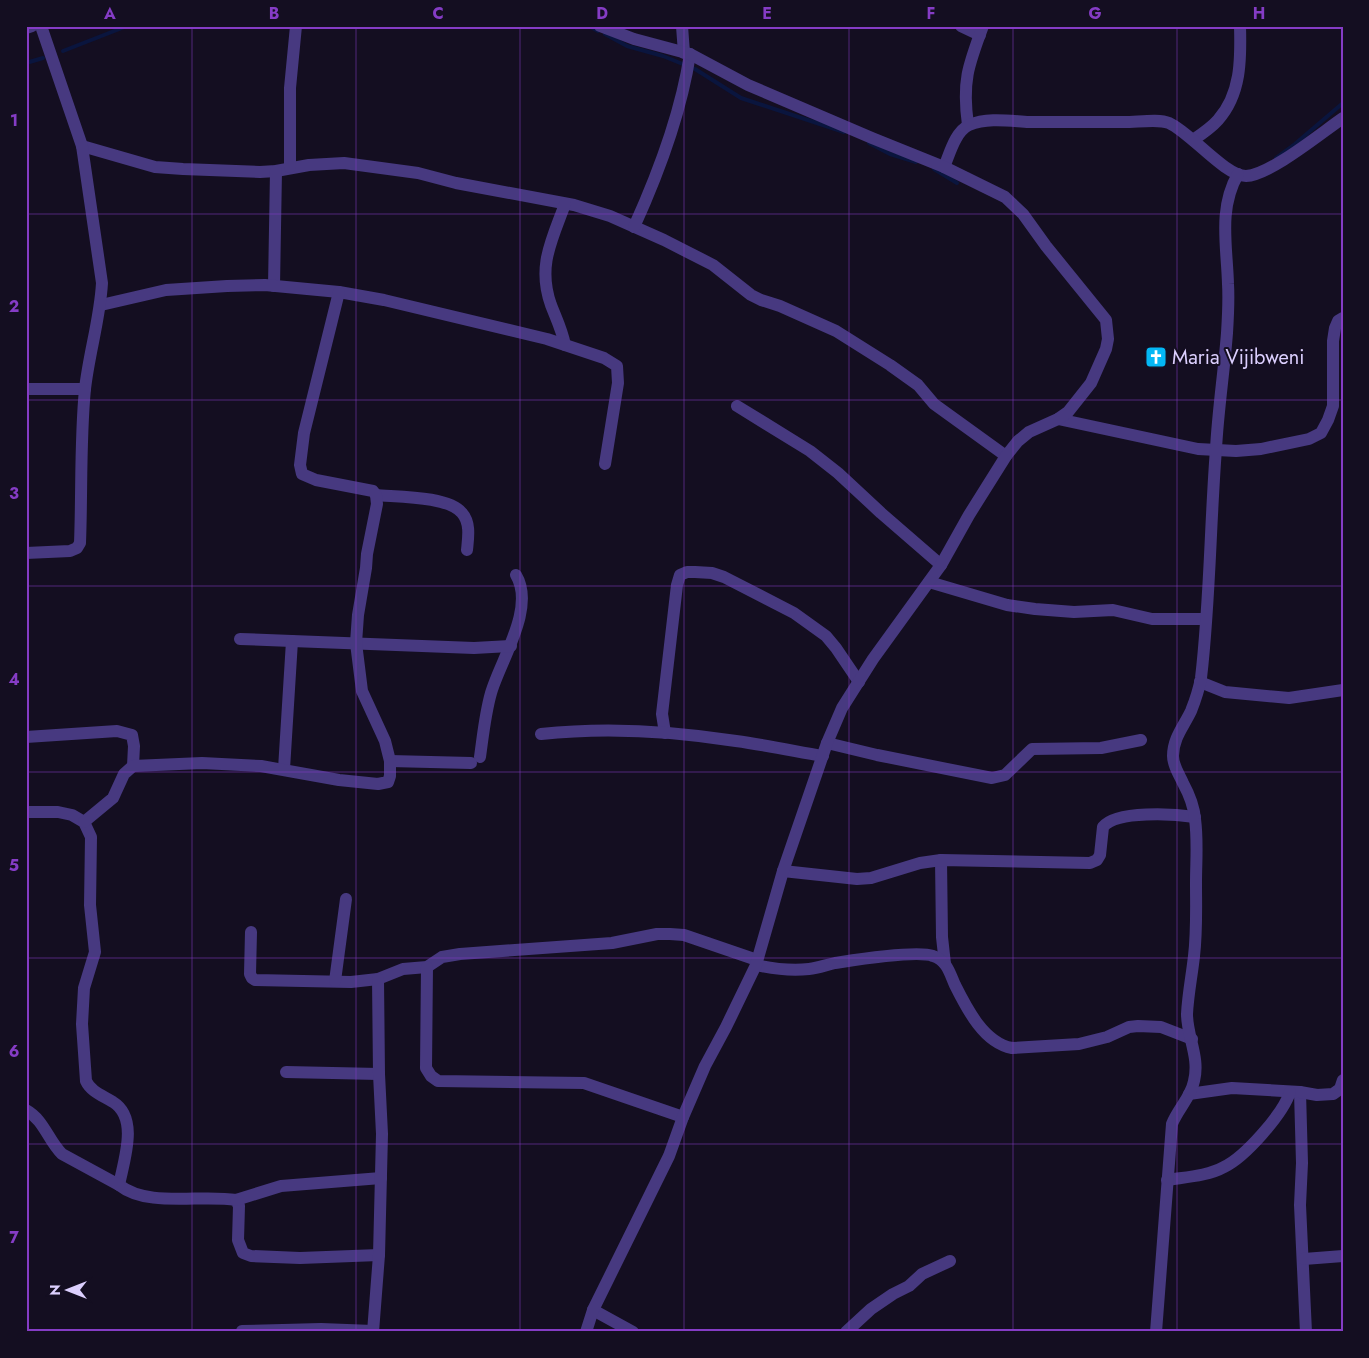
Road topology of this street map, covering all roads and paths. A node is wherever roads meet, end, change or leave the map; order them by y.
1 (32, 26) edge
2 (41, 26) edge
3 (296, 26) edge
4 (600, 26) edge
5 (682, 26) edge
6 (961, 26) edge
7 (1240, 26) edge
8 (26, 28) edge
9 (981, 30) edge
10 (687, 54) junction
11 (1343, 118) edge
12 (968, 125) junction
13 (1193, 140) junction
14 (82, 146) junction
15 (944, 166) junction
16 (290, 167) junction
17 (276, 171) junction
18 (1238, 174) junction
19 (565, 204) junction
20 (634, 227) junction
21 (274, 286) junction
22 (339, 292) junction
23 (101, 305) junction
24 (1343, 318) edge
25 (565, 345) junction
26 (26, 389) edge
27 (85, 389) junction
28 (737, 406) dead end
29 (1058, 419) junction
30 (1216, 450) junction
31 (1006, 456) junction
32 (605, 464) dead end
33 (376, 495) junction
34 (468, 550) dead end
35 (26, 553) edge
36 (941, 564) junction
37 (516, 575) dead end
38 (929, 582) junction
39 (1205, 619) junction
40 (240, 639) dead end
41 (292, 641) junction
42 (356, 642) junction
43 (511, 646) junction
44 (858, 682) junction
45 (1200, 682) junction
46 (1343, 690) edge
47 (665, 733) junction
48 (541, 734) dead end
49 (26, 737) edge
50 (1141, 740) dead end
51 (827, 743) junction
52 (823, 756) junction
53 (390, 761) junction
54 (133, 766) junction
55 (284, 769) junction
56 (26, 803) edge
57 (26, 812) edge
58 (40, 812) junction
59 (1195, 817) junction
60 (84, 822) junction
61 (941, 860) junction
62 (783, 871) junction
63 (346, 899) dead end
64 (251, 932) dead end
65 (757, 962) junction
66 (945, 964) junction
67 (427, 967) junction
68 (378, 979) junction
69 (335, 981) junction
70 (1192, 1039) junction
71 (286, 1072) dead end
72 (378, 1074) junction
73 (1343, 1080) edge
74 (1295, 1092) junction
75 (1189, 1094) junction
76 (26, 1110) edge
77 (683, 1117) junction
78 (381, 1178) junction
79 (1167, 1180) junction
80 (120, 1185) junction
81 (236, 1200) junction
82 (379, 1255) junction
83 (1343, 1256) edge
84 (1304, 1259) junction
85 (950, 1261) dead end
86 (594, 1310) junction
87 (242, 1331) edge
88 (373, 1332) edge
89 (586, 1332) edge
90 (633, 1332) edge
91 (846, 1332) edge
92 (1156, 1332) edge
93 (1306, 1332) edge

1 - 8 street
2 - 14 street
3 - 16 street
4 - 10 street
5 - 10 street
6 - 9 street
7 - 13 street
9 - 12 street
10 - 15 street
10 - 20 street
11 - 18 street
12 - 13 street
12 - 15 street
13 - 18 street
14 - 17 street
14 - 23 street
15 - 29 street
16 - 17 street
16 - 19 street
17 - 21 street
18 - 30 street
19 - 20 street
19 - 25 street
20 - 31 street
21 - 22 street
21 - 23 street
22 - 25 street
22 - 33 street
23 - 27 street
24 - 30 street
25 - 32 street
26 - 27 street
27 - 35 street
28 - 36 street
29 - 30 street
29 - 31 street
30 - 39 street
31 - 36 street
33 - 34 street
33 - 42 street
36 - 38 street
37 - 43 street
38 - 39 street
38 - 44 street
39 - 45 street
40 - 41 street
41 - 42 street
41 - 55 street
42 - 43 street
42 - 53 street
43 - 53 street
44 - 47 street
44 - 51 street
45 - 46 street
45 - 59 street
47 - 48 street
47 - 52 street
49 - 54 street
50 - 51 street
51 - 52 street
52 - 62 street
53 - 55 street
54 - 55 street
54 - 60 street
56 - 58 street
57 - 58 street
58 - 60 street
59 - 61 street
59 - 70 street
60 - 80 street
61 - 62 street
61 - 66 street
62 - 65 street
63 - 69 street
64 - 69 street
65 - 66 street
65 - 67 street
65 - 77 street
66 - 70 street
67 - 68 street
67 - 77 street
68 - 69 street
68 - 72 street
70 - 75 street
71 - 72 street
72 - 78 street
73 - 74 street
74 - 75 street
74 - 79 street
74 - 84 street
75 - 79 street
76 - 80 street
77 - 86 street
78 - 81 street
78 - 82 street
79 - 92 street
80 - 81 street
81 - 82 street
82 - 88 street
83 - 84 street
84 - 93 street
85 - 91 street
86 - 89 street
86 - 90 street
87 - 88 street

